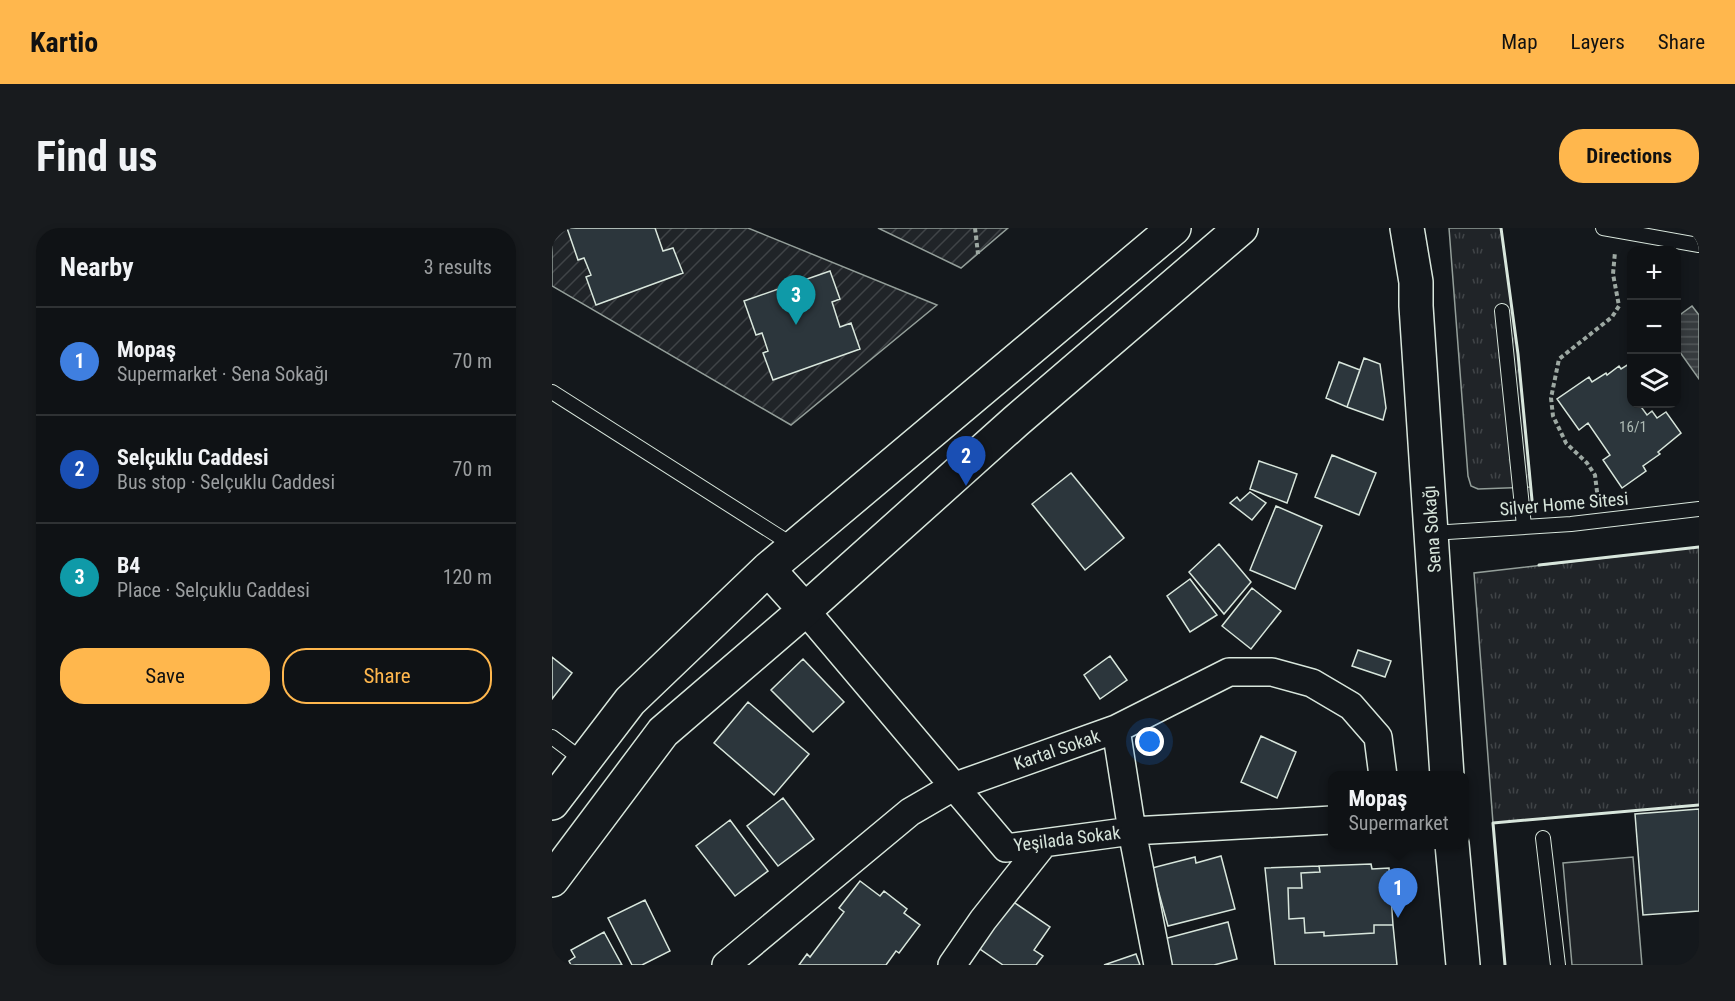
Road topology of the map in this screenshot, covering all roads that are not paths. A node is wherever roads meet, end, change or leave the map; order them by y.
1 (1174, 228) edge
2 (1241, 228) edge
3 (1407, 228) edge
4 (1431, 228) edge
5 (1610, 229) edge
6 (1699, 245) edge
7 (1416, 282) junction
8 (1502, 311) dead end
9 (552, 392) edge
10 (1699, 509) edge
11 (1524, 526) junction
12 (1432, 533) junction
13 (794, 546) junction
14 (768, 569) junction
15 (805, 610) junction
16 (1116, 729) junction
17 (552, 737) edge
18 (584, 761) junction
19 (1382, 771) edge
20 (1447, 771) edge
21 (953, 787) junction
22 (552, 803) edge
23 (1328, 820) edge
24 (1132, 831) junction
25 (1544, 838) dead end
26 (1044, 843) junction
27 (1452, 849) edge
28 (552, 880) edge
29 (726, 965) edge
30 (952, 965) edge
31 (1158, 965) edge
32 (1463, 965) edge
33 (1558, 965) edge

1 - 13 street
2 - 15 street
3 - 7 street
4 - 7 street
5 - 6 lane
7 - 12 street, Sena Sokağı
8 - 11 lane
9 - 13 lane
10 - 11 lane, Silver Home Sitesi
11 - 12 lane, Silver Home Sitesi
12 - 20 street, Sena Sokağı
13 - 14 street
14 - 15 street
14 - 18 street
15 - 21 street, Yeşilada Sokak
15 - 28 street
16 - 19 street, Kartal Sokak
16 - 21 street, Kartal Sokak
16 - 24 street
17 - 18 lane
18 - 22 street
21 - 26 street, Yeşilada Sokak
21 - 29 street, Kartal Sokak
23 - 24 street, Yeşilada Sokak
24 - 26 street, Yeşilada Sokak
24 - 31 street
25 - 33 lane
26 - 30 street
27 - 32 street

